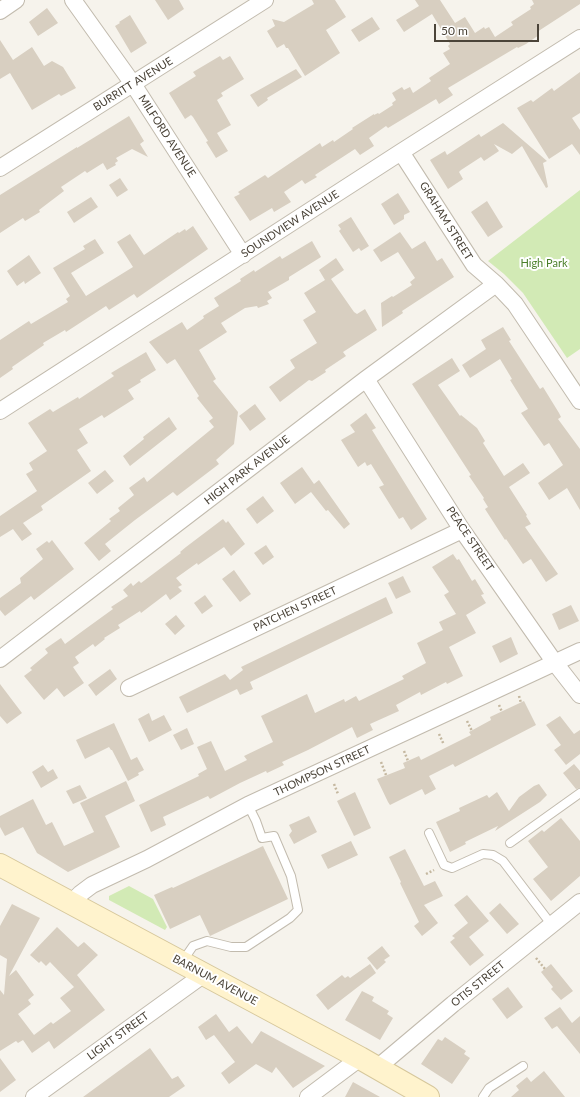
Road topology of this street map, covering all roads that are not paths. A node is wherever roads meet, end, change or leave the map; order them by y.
1 (16, 0) edge
2 (73, 0) edge
3 (265, 0) edge
4 (0, 11) edge
5 (580, 38) edge
6 (133, 84) junction
7 (401, 152) junction
8 (0, 168) edge
9 (243, 255) junction
10 (496, 284) junction
11 (366, 379) junction
12 (580, 401) edge
13 (0, 411) edge
14 (462, 530) junction
15 (580, 651) edge
16 (0, 659) edge
17 (555, 663) junction
18 (129, 688) dead end
19 (580, 696) edge
20 (580, 793) edge
21 (248, 805) junction
22 (429, 833) dead end
23 (510, 842) dead end
24 (0, 865) edge
25 (580, 902) edge
26 (71, 903) junction
27 (551, 924) junction
28 (182, 963) junction
29 (203, 975) junction
30 (369, 1063) junction
31 (523, 1066) dead end
32 (34, 1097) edge
33 (308, 1097) edge
34 (428, 1097) edge
35 (483, 1097) edge

1 - 4 street
2 - 6 street, MILFORD AVENUE
3 - 6 street, BURRITT AVENUE
5 - 7 street, SOUNDVIEW AVENUE
6 - 8 street, BURRITT AVENUE
6 - 9 street, MILFORD AVENUE
7 - 9 street, SOUNDVIEW AVENUE
7 - 10 street, GRAHAM STREET
9 - 13 street, SOUNDVIEW AVENUE
10 - 11 street, HIGH PARK AVENUE
10 - 12 street, GRAHAM STREET
11 - 14 street, PEACE STREET
11 - 16 street, HIGH PARK AVENUE
14 - 17 street, PEACE STREET
14 - 18 street, PATCHEN STREET
15 - 17 street, THOMPSON STREET
17 - 19 street, PEACE STREET
17 - 21 street, THOMPSON STREET
20 - 23 lane
21 - 26 street, THOMPSON STREET
21 - 28 lane
22 - 27 lane
24 - 26 main road, BARNUM AVENUE
25 - 27 street, OTIS STREET
26 - 28 main road, BARNUM AVENUE
27 - 30 street, OTIS STREET
28 - 29 main road, BARNUM AVENUE
29 - 30 main road, BARNUM AVENUE
29 - 32 street, LIGHT STREET
30 - 33 street, OTIS STREET
30 - 34 main road, BARNUM AVENUE
31 - 35 lane

